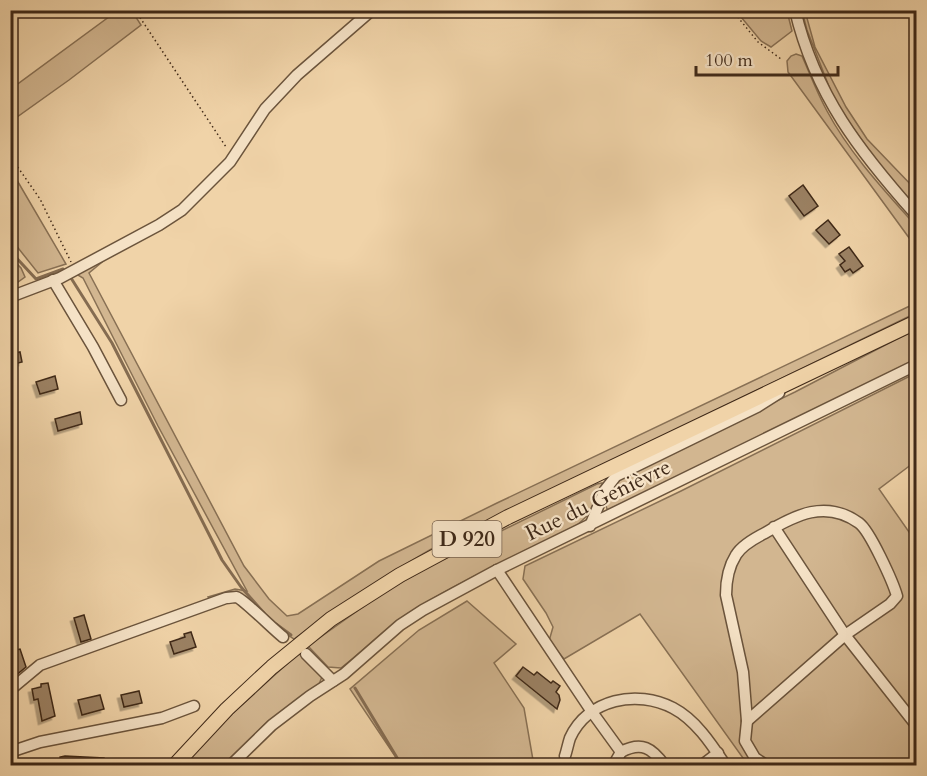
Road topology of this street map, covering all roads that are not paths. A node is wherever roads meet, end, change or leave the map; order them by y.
1 (372, 10) edge
2 (795, 10) edge
3 (916, 215) edge
4 (56, 279) junction
5 (10, 297) edge
6 (916, 322) edge
7 (916, 365) edge
8 (803, 377) junction
9 (121, 400) dead end
10 (590, 526) junction
11 (774, 527) junction
12 (497, 570) junction
13 (845, 634) junction
14 (283, 636) dead end
15 (306, 654) dead end
16 (333, 681) junction
17 (10, 690) edge
18 (194, 705) dead end
19 (592, 712) junction
20 (747, 721) junction
21 (916, 725) edge
22 (10, 752) edge
23 (621, 752) junction
24 (718, 753) junction
25 (565, 756) dead end
26 (174, 765) edge
27 (230, 765) edge
28 (613, 765) edge
29 (665, 765) edge
30 (701, 765) edge
31 (726, 765) edge
32 (767, 765) edge

1 - 4 street
2 - 3 street
4 - 5 street
4 - 9 street
6 - 8 main road, D 920
7 - 10 street, Rue du Genièvre
8 - 10 street
8 - 26 main road, D 920
10 - 12 street, Rue du Genièvre
11 - 13 street
11 - 13 street
11 - 20 street
12 - 16 street, Rue du Genièvre
12 - 19 street
13 - 20 street
13 - 21 street
14 - 17 street
15 - 16 street
16 - 27 street, Rue du Genièvre
18 - 22 street
19 - 23 street
19 - 24 street
19 - 25 street
20 - 32 street
23 - 28 street
23 - 29 street
24 - 30 street
24 - 31 street

